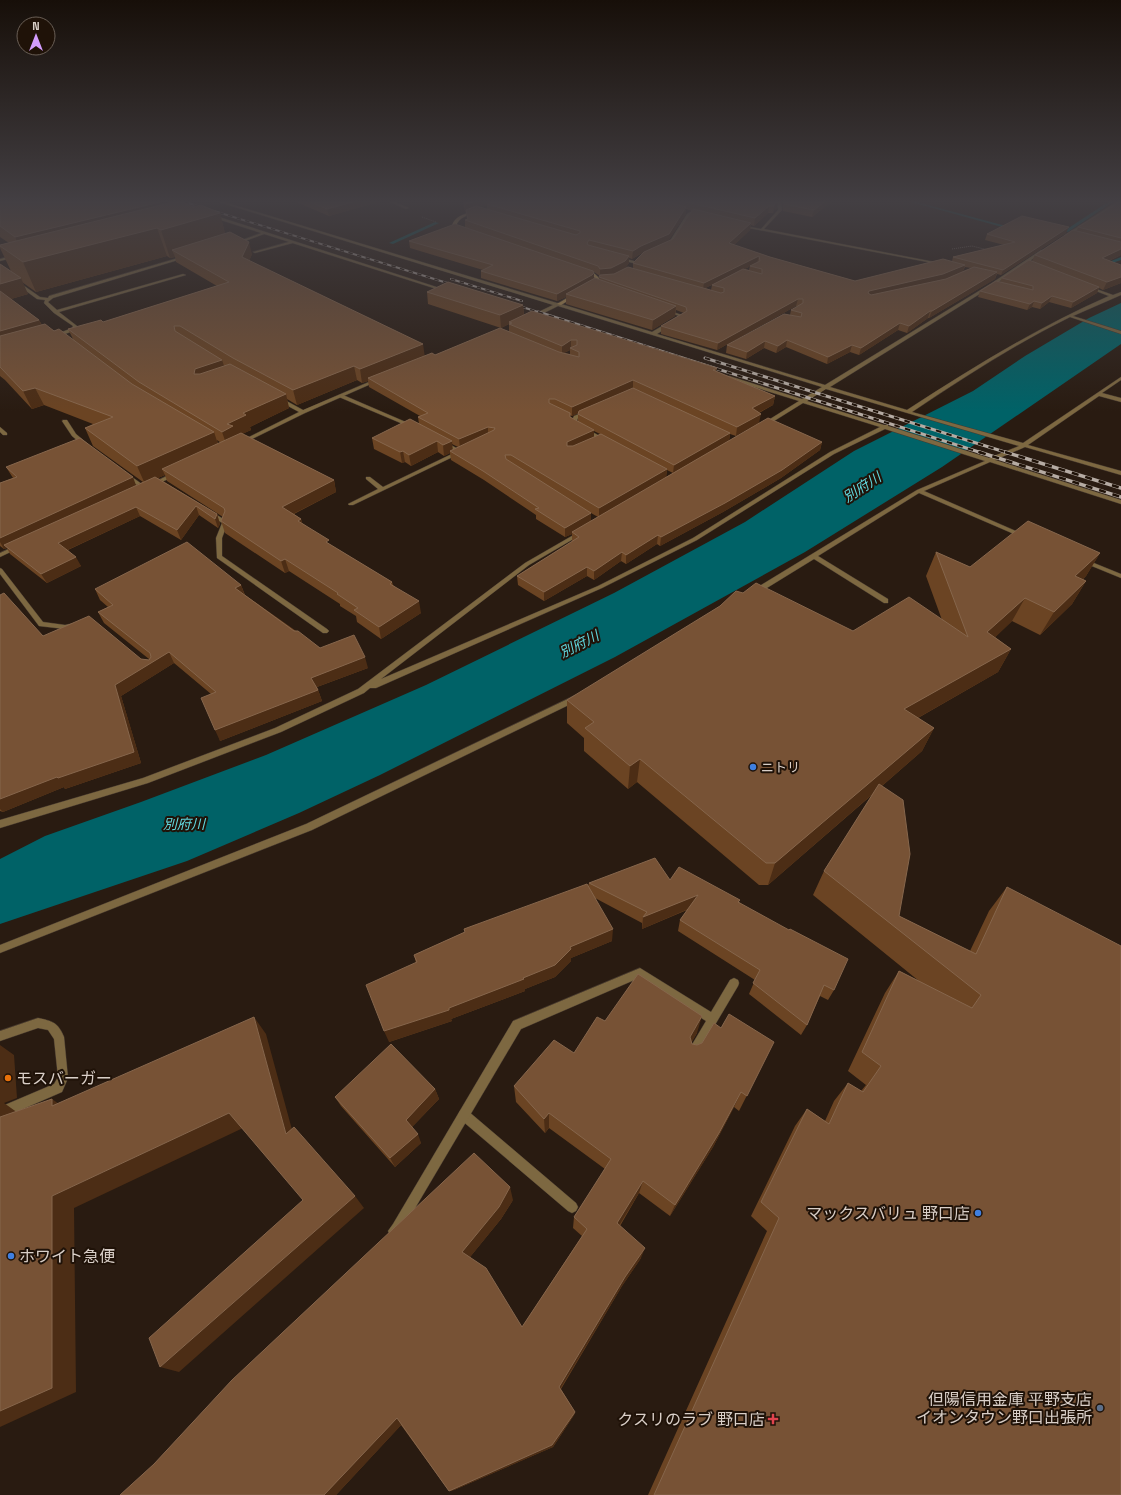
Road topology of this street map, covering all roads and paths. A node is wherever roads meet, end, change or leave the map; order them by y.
1 (2, 272) edge
2 (12, 272) edge
3 (137, 272) edge
4 (387, 272) edge
5 (452, 272) edge
6 (586, 272) edge
7 (1011, 272) edge
8 (5, 274) junction
9 (184, 275) edge
10 (994, 277) edge
11 (1002, 278) junction
12 (605, 279) edge
13 (598, 280) junction
14 (993, 284) junction
15 (594, 285) junction
16 (1085, 285) edge
17 (1000, 286) edge
18 (602, 288) edge
19 (587, 289) edge
20 (449, 291) edge
21 (580, 293) edge
22 (1121, 293) edge
23 (1112, 296) junction
24 (47, 299) junction
25 (559, 304) junction
26 (661, 308) edge
27 (56, 312) junction
28 (1070, 316) junction
29 (525, 318) edge
30 (532, 318) junction
31 (539, 320) edge
32 (82, 328) edge
33 (74, 329) junction
34 (1121, 333) edge
35 (653, 334) junction
36 (49, 338) edge
37 (725, 350) edge
38 (719, 353) junction
39 (387, 376) edge
40 (725, 376) edge
41 (1121, 378) edge
42 (828, 387) junction
43 (1099, 394) junction
44 (341, 396) junction
45 (275, 397) edge
46 (1121, 400) edge
47 (805, 401) junction
48 (597, 407) edge
49 (303, 412) junction
50 (908, 412) junction
51 (65, 421) edge
52 (886, 426) junction
53 (415, 428) edge
54 (0, 429) edge
55 (758, 429) edge
56 (5, 434) dead end
57 (602, 439) junction
58 (440, 441) edge
59 (595, 442) edge
60 (608, 443) edge
61 (234, 446) edge
62 (1023, 446) junction
63 (466, 449) edge
64 (93, 451) edge
65 (460, 452) junction
66 (989, 460) junction
67 (120, 471) edge
68 (180, 472) edge
69 (1121, 473) edge
70 (368, 478) dead end
71 (144, 488) junction
72 (382, 489) junction
73 (137, 491) edge
74 (919, 491) junction
75 (1102, 496) junction
76 (1121, 497) edge
77 (1121, 502) edge
78 (351, 504) dead end
79 (200, 507) edge
80 (586, 530) edge
81 (1028, 538) edge
82 (22, 545) edge
83 (0, 555) edge
84 (814, 556) junction
85 (1079, 559) edge
86 (0, 570) edge
87 (1121, 576) edge
88 (746, 597) edge
89 (886, 601) dead end
90 (78, 623) edge
91 (324, 631) dead end
92 (361, 691) junction
93 (584, 694) edge
94 (0, 824) edge
95 (0, 949) edge
96 (734, 983) dead end
97 (712, 1018) junction
98 (0, 1036) edge
99 (691, 1055) edge
100 (0, 1114) edge
101 (464, 1115) junction
102 (572, 1207) dead end
103 (386, 1239) edge

1 - 8 street
2 - 8 street
3 - 24 street
4 - 20 street
5 - 25 street
6 - 13 street
7 - 11 street
8 - 24 street
9 - 27 street
10 - 11 street
11 - 14 street
12 - 13 street
13 - 15 street
14 - 17 street
14 - 42 street
15 - 18 street
15 - 19 street
16 - 23 street
21 - 25 street
22 - 23 street
23 - 28 street
24 - 27 street
25 - 30 street
25 - 35 street
26 - 35 street
27 - 33 street
28 - 34 street
28 - 50 street
29 - 30 street
30 - 31 street
32 - 33 street
33 - 36 street
35 - 38 street
37 - 38 street
38 - 42 street
39 - 44 street
40 - 47 street
41 - 43 street
42 - 47 street
42 - 50 street
43 - 46 street
43 - 62 street
44 - 49 street
44 - 53 street
45 - 49 street
47 - 52 street
47 - 55 street
48 - 57 street
49 - 61 street
50 - 62 street
51 - 64 street
52 - 66 street
52 - 92 street
54 - 56 street
57 - 59 street
57 - 60 street
58 - 65 street
62 - 66 street
62 - 69 street
63 - 65 street
65 - 72 street
66 - 74 street
66 - 75 street
67 - 71 street
68 - 71 street
70 - 72 street
71 - 73 street
72 - 78 street
74 - 81 street
74 - 84 street
75 - 76 street
75 - 77 street
79 - 91 street
80 - 92 street
82 - 83 street
84 - 88 street
84 - 89 street
85 - 87 street
86 - 90 street
92 - 94 street
93 - 95 street
96 - 97 street
97 - 99 street
97 - 101 street
98 - 100 street
101 - 102 street
101 - 103 street

